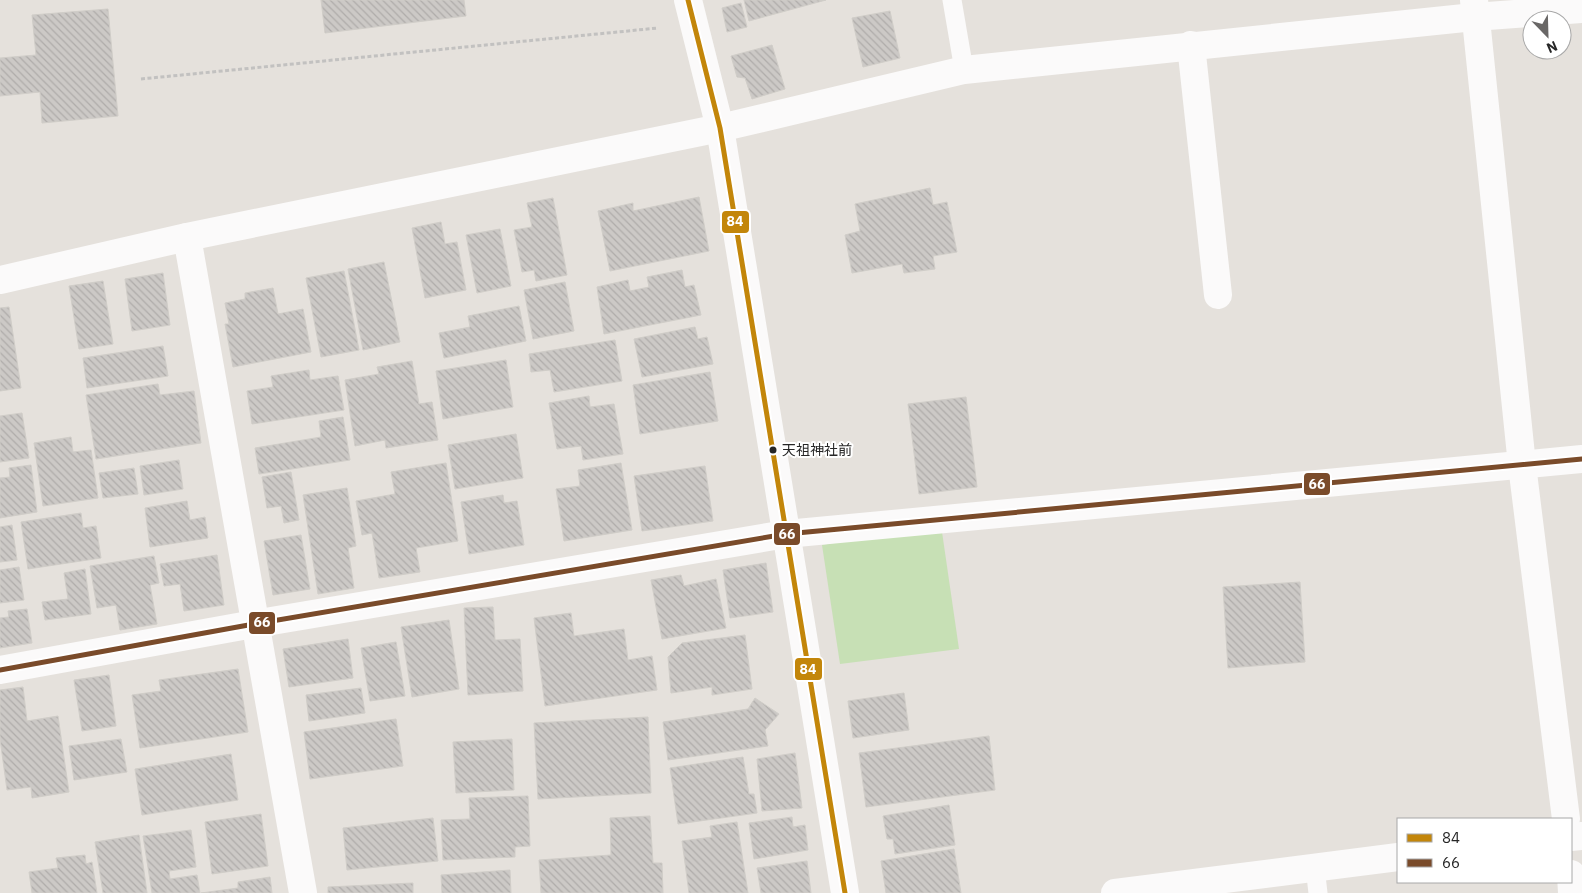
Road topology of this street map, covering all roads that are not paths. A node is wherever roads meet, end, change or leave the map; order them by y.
1 (952, 0) edge
2 (1474, 8) edge
3 (1582, 9) edge
4 (691, 12) edge
5 (1191, 45) junction
6 (964, 70) junction
7 (720, 128) junction
8 (187, 237) junction
9 (0, 280) edge
10 (1218, 296) dead end
11 (1582, 458) edge
12 (1522, 465) junction
13 (786, 534) junction
14 (254, 624) junction
15 (0, 670) edge
16 (1566, 818) edge
17 (1397, 857) edge
18 (1316, 880) edge
19 (303, 893) edge
20 (845, 893) edge
21 (1115, 893) edge

1 - 6 lane
2 - 3 street
2 - 5 street
2 - 12 street
4 - 7 street
5 - 6 street
5 - 10 street
6 - 7 street
7 - 8 street
7 - 13 street
8 - 9 street
8 - 14 street
11 - 12 street
12 - 13 street
12 - 16 street
13 - 14 street
13 - 20 street
14 - 15 street
14 - 19 street
17 - 18 street
18 - 21 street

